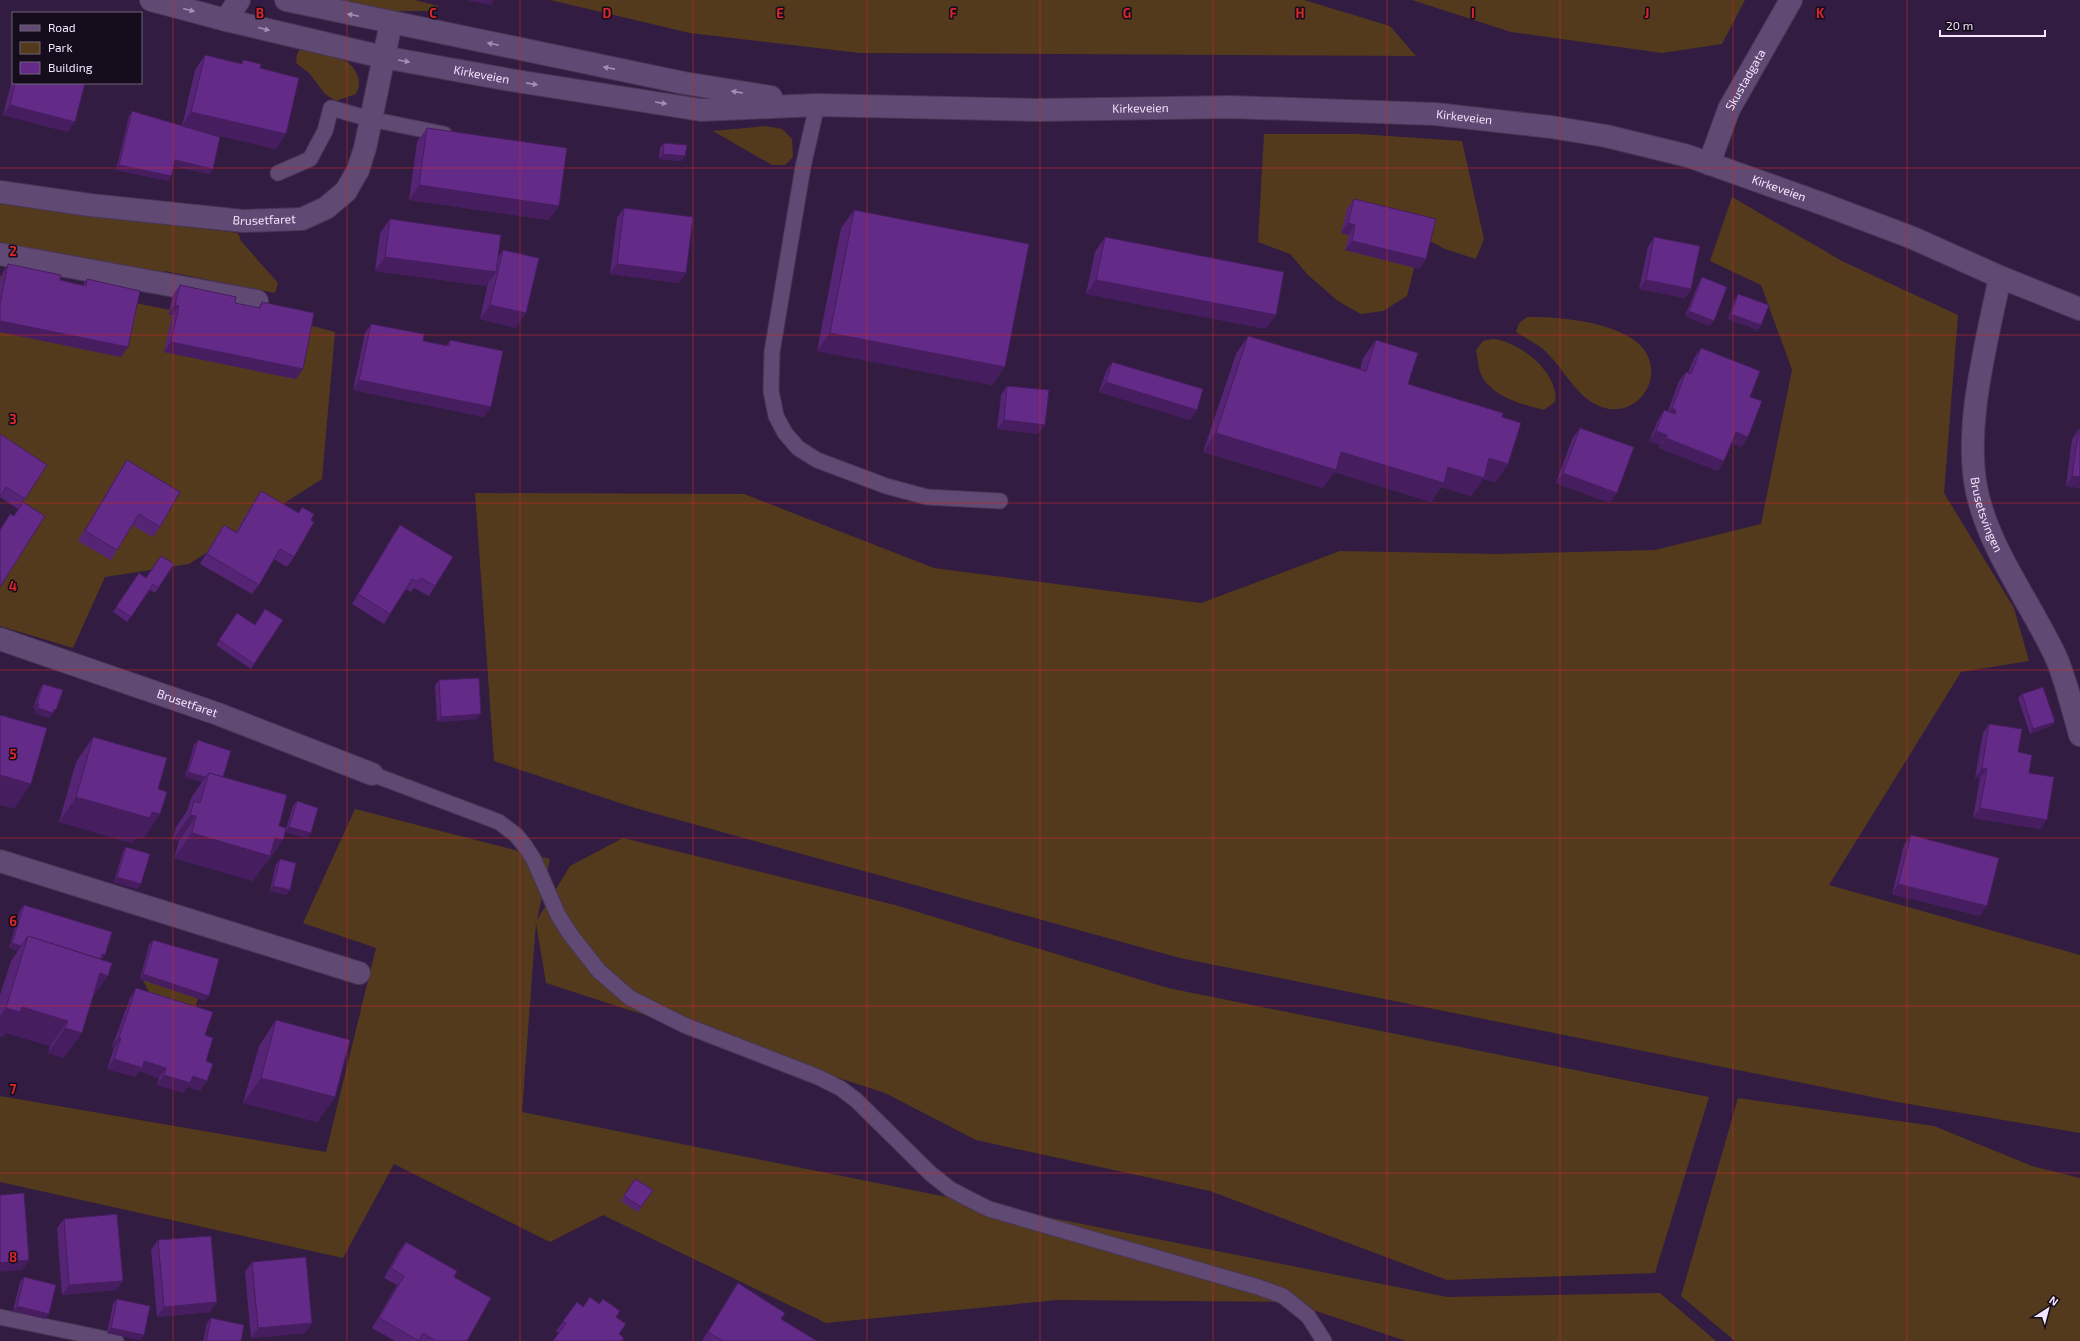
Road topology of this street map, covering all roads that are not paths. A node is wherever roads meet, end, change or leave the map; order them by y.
1 (151, 0) edge
2 (239, 0) edge
3 (286, 0) edge
4 (1791, 0) edge
5 (225, 10) edge
6 (391, 23) junction
7 (383, 57) junction
8 (817, 105) junction
9 (370, 120) junction
10 (461, 136) edge
11 (1709, 164) junction
12 (278, 172) dead end
13 (0, 192) edge
14 (0, 254) edge
15 (2000, 277) junction
16 (257, 301) dead end
17 (2080, 309) edge
18 (1000, 501) dead end
19 (0, 639) edge
20 (2080, 735) edge
21 (372, 774) joint
22 (0, 861) edge
23 (359, 973) dead end
24 (0, 1317) edge
25 (116, 1341) edge
26 (1324, 1341) edge

1 -> 5 main road, Kirkeveien
2 - 5 main road
6 -> 3 main road, Kirkeveien
4 - 11 main road, Skustadgata
5 -> 7 main road, Kirkeveien
6 - 7 main road, Brusetfaret
8 -> 6 main road, Kirkeveien
7 -> 8 main road, Kirkeveien
7 - 9 main road, Brusetfaret
8 - 11 main road, Kirkeveien
8 - 18 lane
9 - 10 lane
9 - 12 lane
9 - 13 main road, Brusetfaret
11 - 15 main road, Kirkeveien
14 - 16 main road
15 - 17 main road, Kirkeveien
15 - 20 main road, Brusetsvingen
19 - 21 main road, Brusetfaret
21 - 26 lane
22 - 23 main road
24 - 25 lane

